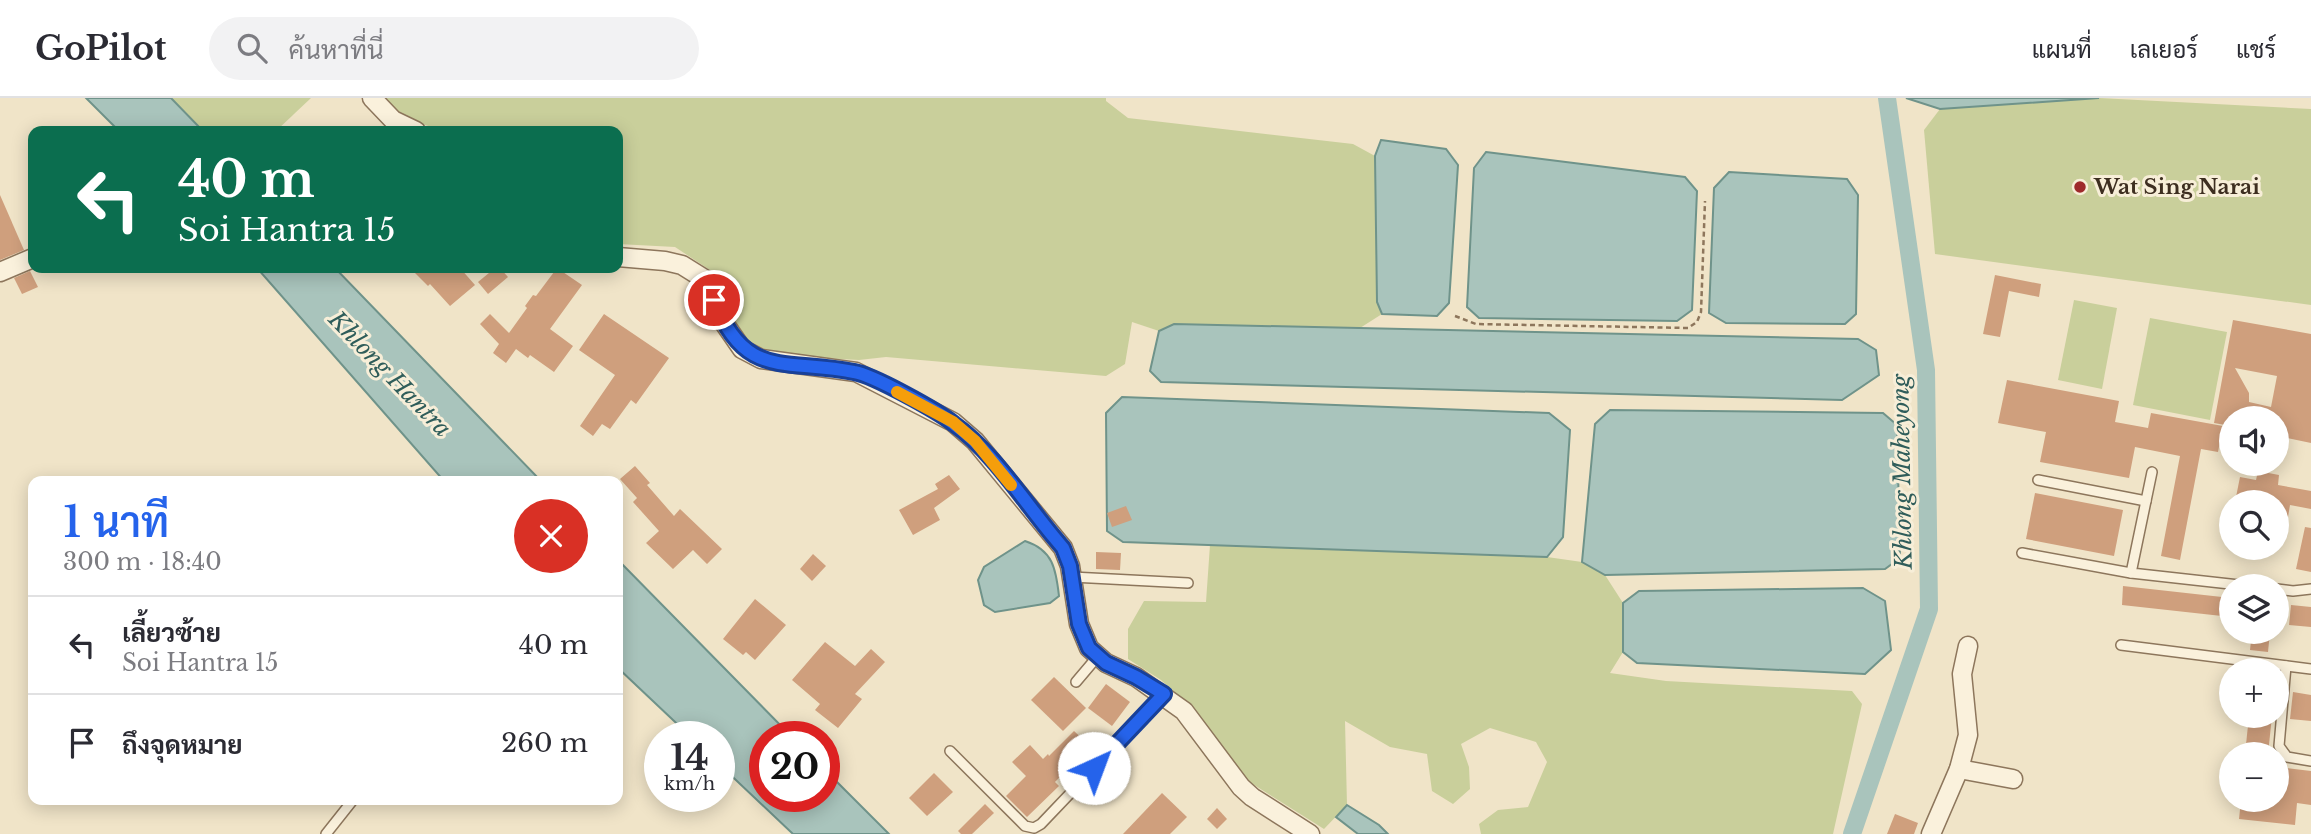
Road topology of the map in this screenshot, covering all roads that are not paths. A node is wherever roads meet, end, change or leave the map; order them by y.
1 (372, 98) edge
2 (406, 126) edge
3 (623, 257) edge
4 (28, 260) edge
5 (0, 272) edge
6 (2152, 472) dead end
7 (2038, 480) dead end
8 (2146, 501) junction
9 (2022, 553) dead end
10 (2131, 573) junction
11 (1072, 577) junction
12 (1188, 583) dead end
13 (2219, 583) edge
14 (2311, 589) edge
15 (2289, 590) edge
16 (2121, 645) dead end
17 (1968, 646) dead end
18 (1098, 656) junction
19 (2223, 658) edge
20 (2289, 666) edge
21 (2311, 669) edge
22 (1076, 681) dead end
23 (1164, 694) junction
24 (2281, 728) edge
25 (950, 751) dead end
26 (2311, 761) edge
27 (1958, 769) junction
28 (2013, 779) dead end
29 (349, 805) edge
30 (1301, 832) edge
31 (326, 834) edge
32 (1931, 834) edge

1 - 2 street
3 - 11 street
4 - 5 street
6 - 8 lane
7 - 8 lane
8 - 10 lane
9 - 10 lane
10 - 13 lane
11 - 12 lane
11 - 18 street
14 - 15 lane
16 - 19 lane
17 - 27 street
18 - 22 lane
18 - 23 street
20 - 21 lane
23 - 25 lane
23 - 30 street
24 - 26 lane
27 - 28 street
27 - 32 street
29 - 31 lane

